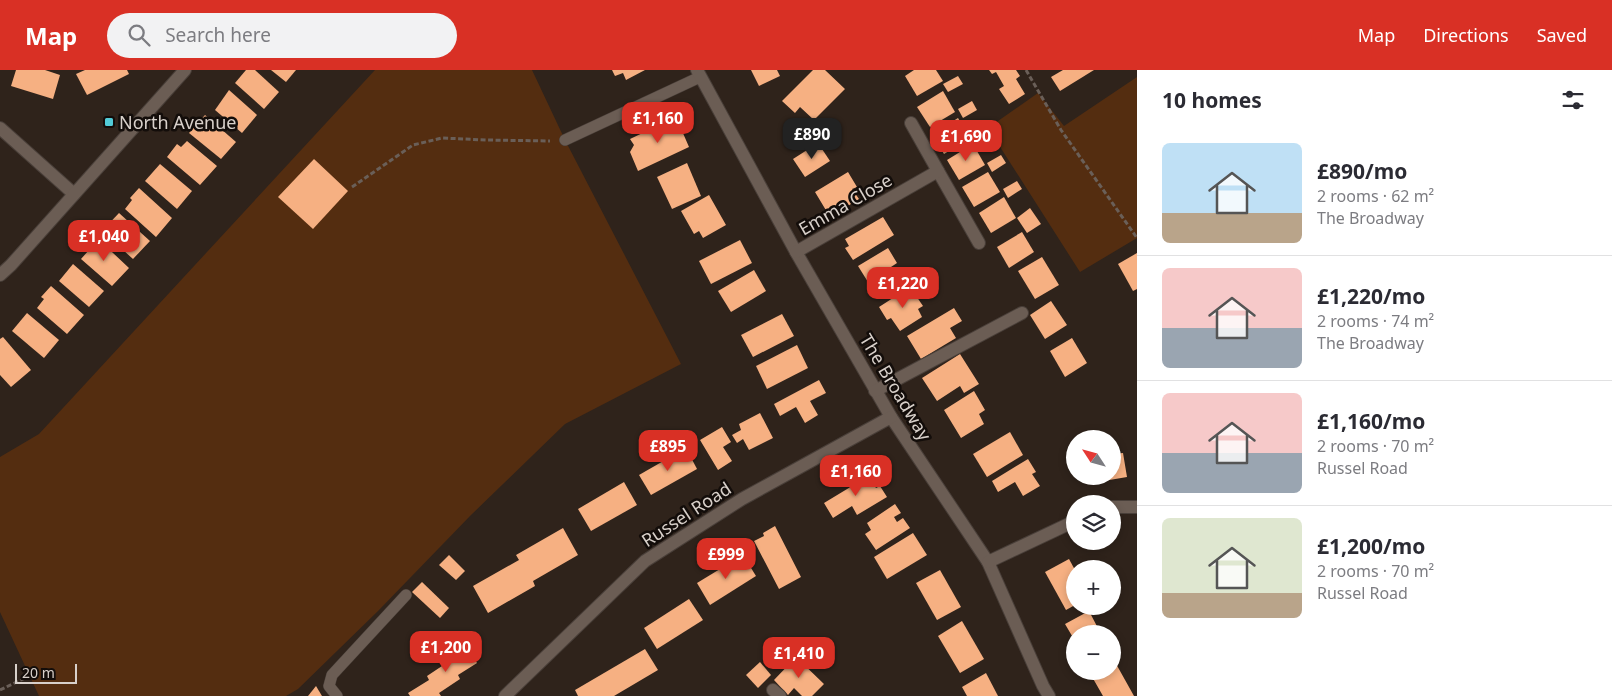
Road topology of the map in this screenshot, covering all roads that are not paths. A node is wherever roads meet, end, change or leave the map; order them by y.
1 (185, 70) edge
2 (698, 74) edge
3 (911, 123) dead end
4 (0, 128) edge
5 (565, 140) road end
6 (938, 171) junction
7 (74, 194) junction
8 (979, 243) dead end
9 (796, 252) junction
10 (0, 275) edge
11 (1022, 313) dead end
12 (875, 391) junction
13 (891, 417) junction
14 (1121, 507) edge
15 (1137, 507) edge
16 (1066, 525) edge
17 (988, 562) junction
18 (406, 595) dead end
19 (336, 696) edge
20 (505, 696) edge
21 (1049, 696) edge

1 - 7 street
2 - 5 lane
2 - 9 street, The Broadway
3 - 6 street
4 - 7 street
6 - 8 street
6 - 9 street, Emma Close
7 - 10 street
9 - 12 street, The Broadway
11 - 12 street
12 - 13 street, The Broadway
13 - 17 street, The Broadway
13 - 20 street, Russel Road
14 - 15 street
16 - 17 street
17 - 21 street, The Broadway
18 - 19 lane

